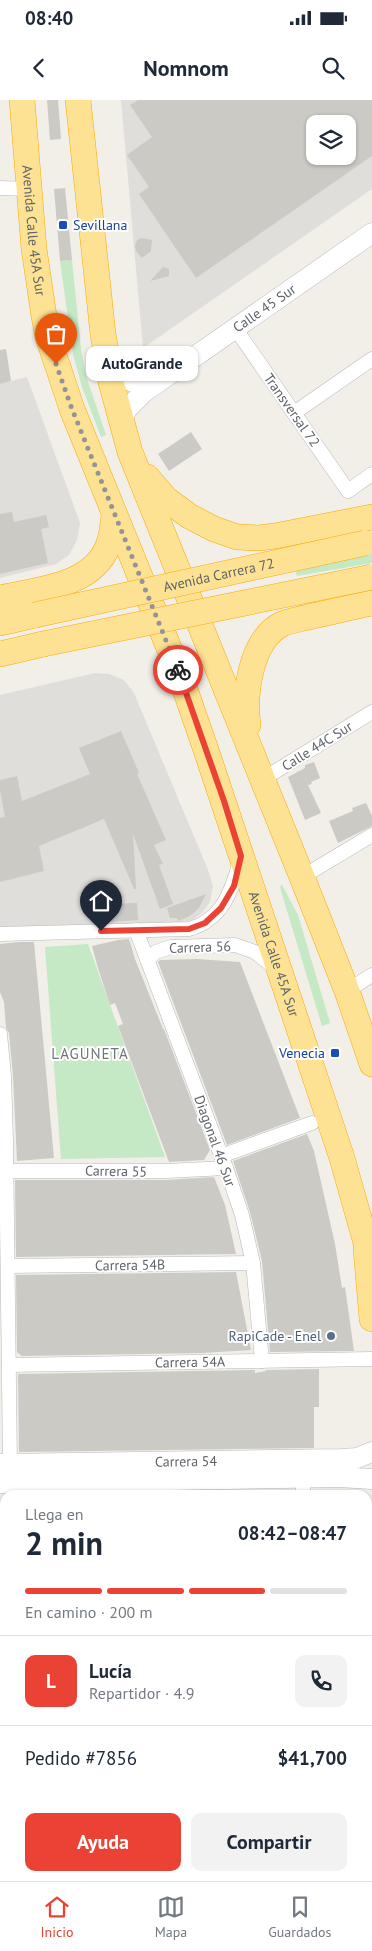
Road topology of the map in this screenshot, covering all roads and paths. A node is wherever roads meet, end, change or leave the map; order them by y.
1 (22, 100) edge
2 (78, 100) edge
3 (0, 188) edge
4 (29, 189) junction
5 (372, 233) edge
6 (235, 328) junction
7 (372, 359) edge
8 (107, 361) junction
9 (156, 384) junction
10 (294, 413) junction
11 (121, 422) junction
12 (130, 452) junction
13 (372, 474) edge
14 (114, 515) junction
15 (372, 517) edge
16 (368, 543) edge
17 (372, 577) edge
18 (0, 598) edge
19 (372, 603) edge
20 (0, 623) edge
21 (0, 654) edge
22 (372, 712) edge
23 (252, 752) junction
24 (263, 780) junction
25 (372, 835) edge
26 (241, 856) junction
27 (302, 877) junction
28 (136, 930) junction
29 (0, 934) edge
30 (147, 960) junction
31 (278, 970) junction
32 (372, 975) edge
33 (347, 991) junction
34 (0, 1034) edge
35 (372, 1064) edge
36 (312, 1122) dead end
37 (223, 1162) junction
38 (7, 1171) junction
39 (364, 1234) junction
40 (253, 1263) junction
41 (372, 1264) edge
42 (8, 1266) junction
43 (372, 1319) edge
44 (372, 1359) edge
45 (262, 1361) junction
46 (9, 1365) junction
47 (372, 1452) edge
48 (109, 1462) junction
49 (5, 1464) edge
50 (372, 1479) edge
51 (94, 1481) junction
52 (0, 1483) edge
53 (303, 1486) edge

1 - 4 highway, Avenida Calle 45A Sur
2 - 8 highway
3 - 4 street
4 - 14 highway, Avenida Calle 45A Sur
5 - 6 street, Calle 45 Sur
6 - 9 street, Calle 45 Sur
6 - 10 street, Transversal 72
7 - 10 street
8 - 9 street
8 - 11 highway
9 - 11 street, Calle 45 Sur
10 - 13 street, Transversal 72
11 - 12 highway
12 - 15 highway
12 - 23 highway
14 - 18 highway
14 - 26 highway, Avenida Calle 45A Sur
16 - 20 highway, Avenida Carrera 72, bridge
17 - 21 highway, bridge
19 - 23 highway
22 - 24 street, Calle 44C Sur
23 - 24 highway
24 - 27 highway
25 - 27 street
26 - 28 street, Carrera 56
26 - 31 highway, Avenida Calle 45A Sur
27 - 33 highway
28 - 29 street, Carrera 56
28 - 30 street, Diagonal 46 Sur
30 - 31 street, Carrera 56
30 - 37 street, Diagonal 46 Sur
31 - 39 highway, Avenida Calle 45A Sur
32 - 33 street
33 - 35 highway
34 - 38 street
36 - 37 street, Carrera 55
37 - 38 street, Carrera 55
37 - 40 street, Diagonal 46 Sur
38 - 42 street
39 - 41 highway, Avenida Calle 45A Sur
39 - 43 highway
40 - 42 street, Carrera 54B
40 - 45 street, Diagonal 46 Sur
42 - 46 street
44 - 45 street, Carrera 54A
45 - 46 street, Carrera 54A
46 - 49 street
47 - 48 street, Carrera 54
48 - 49 street, Carrera 54
48 - 51 street
50 - 53 street, Carrera 54
51 - 52 street, Carrera 54
51 - 53 street, Carrera 54

